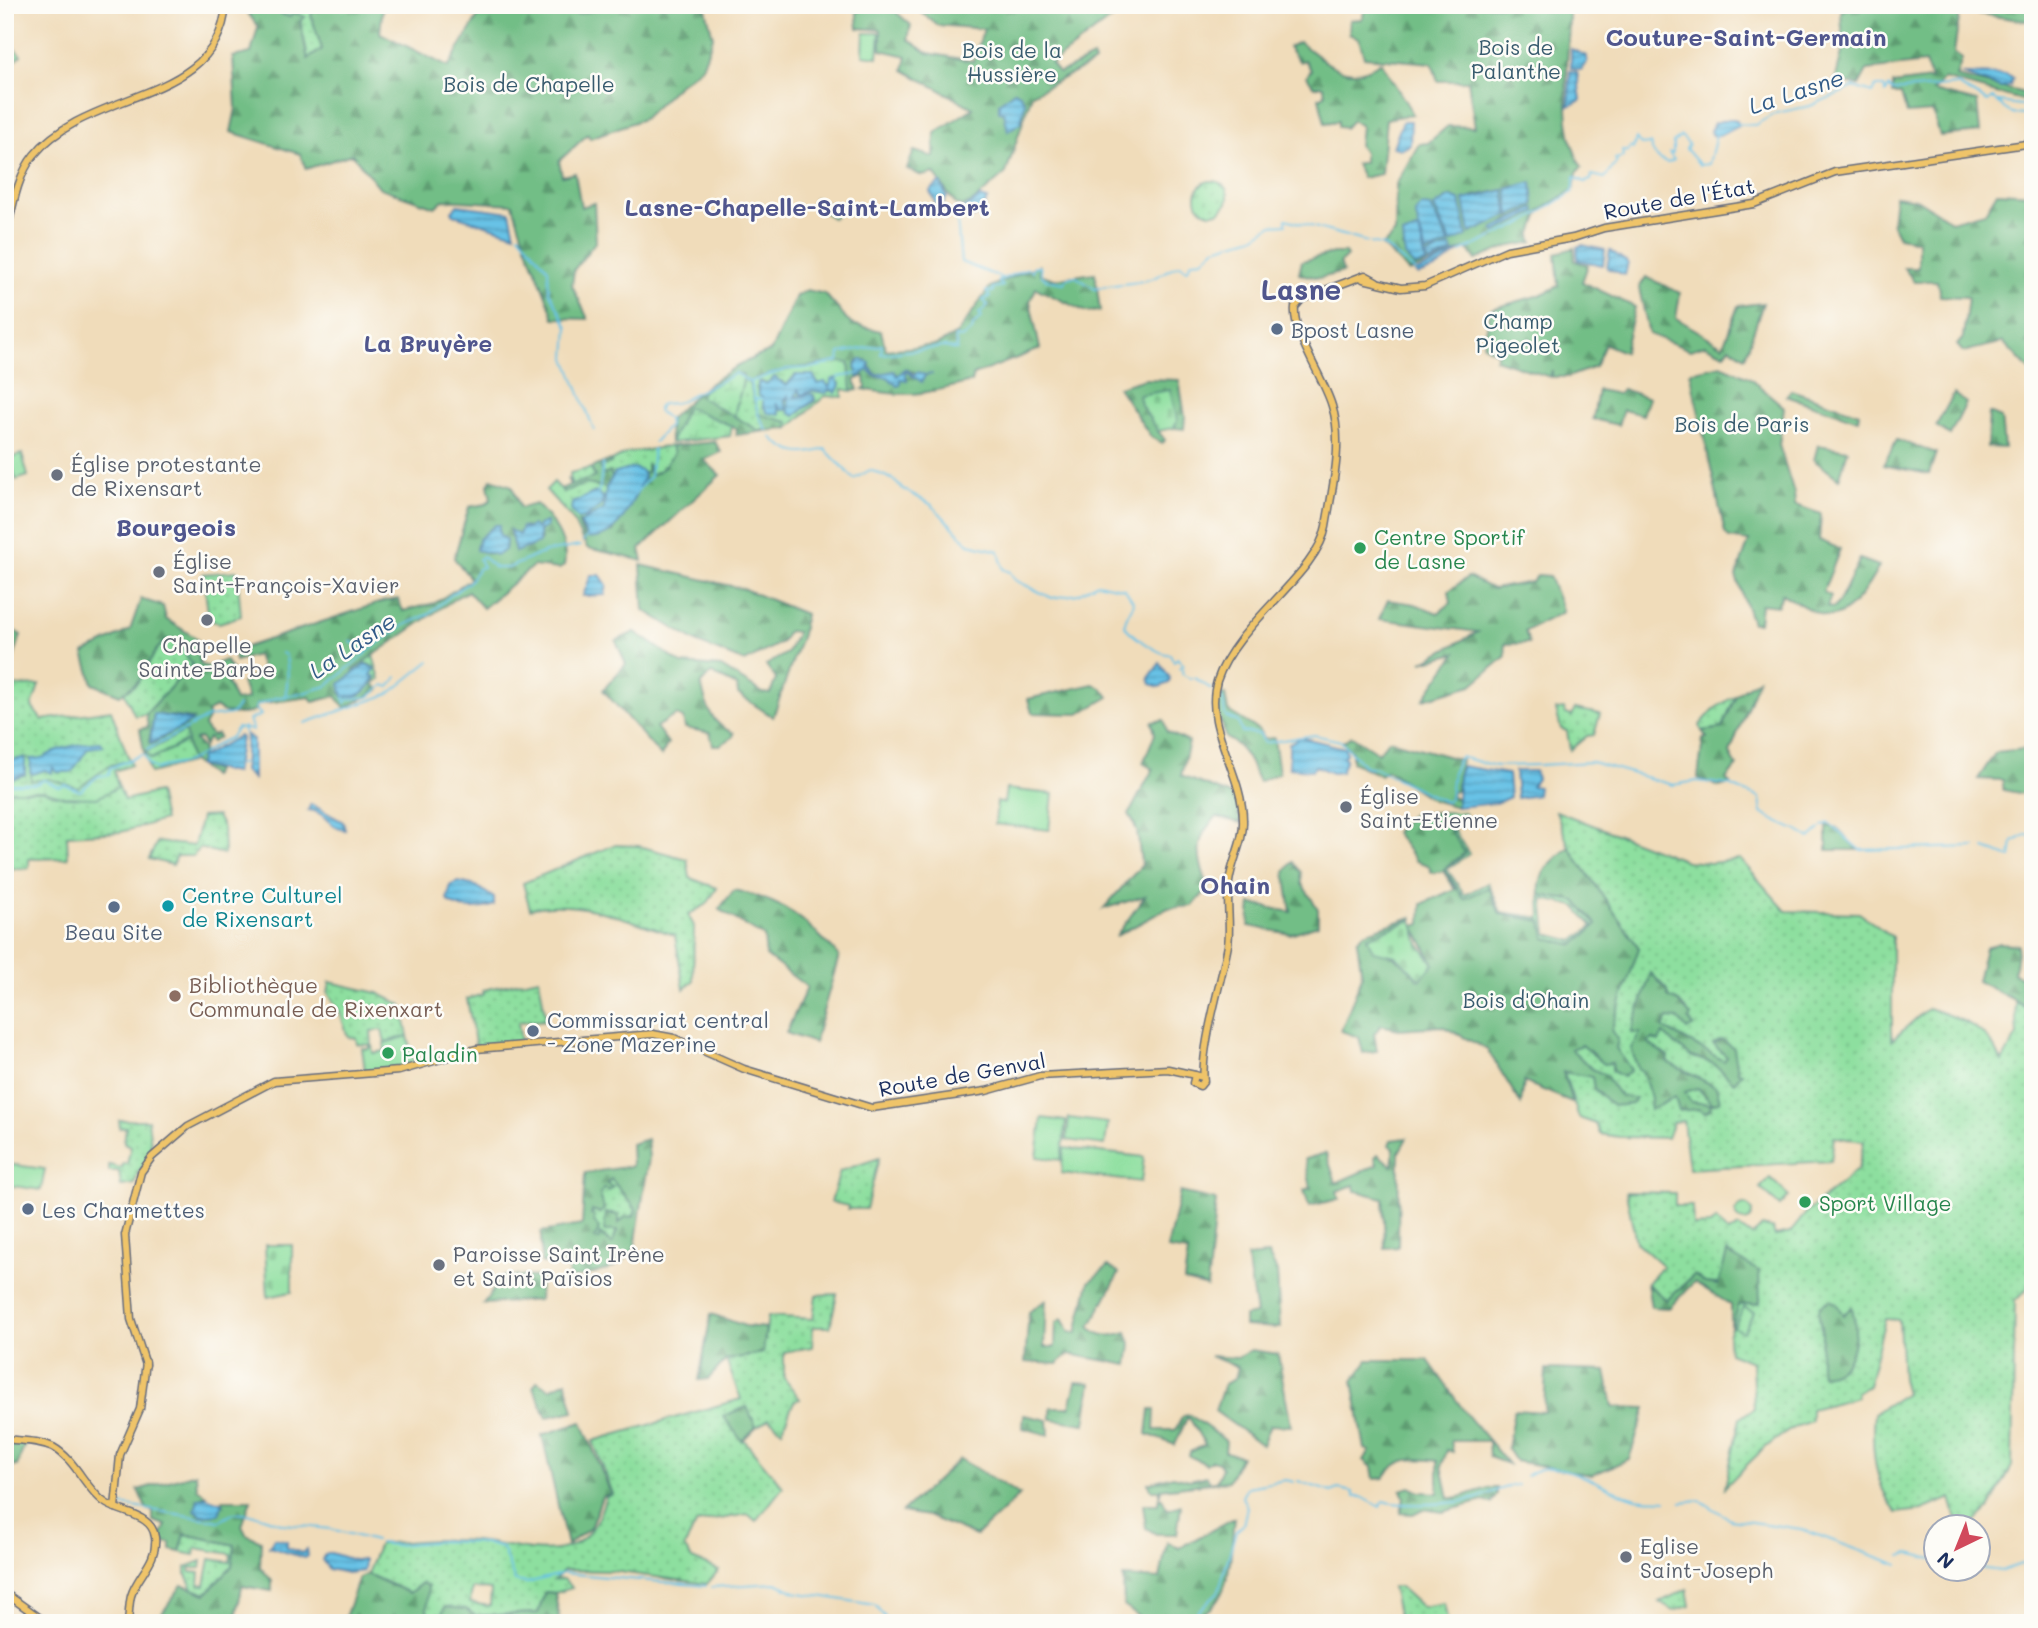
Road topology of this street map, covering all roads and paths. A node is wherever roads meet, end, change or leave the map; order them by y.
1 (226, 5) edge
2 (2033, 142) edge
3 (5, 240) edge
4 (1199, 1079) joint
5 (5, 1440) edge
6 (118, 1486) junction
7 (108, 1505) junction
8 (115, 1508) junction
9 (5, 1593) edge
10 (47, 1623) edge
11 (128, 1623) edge

1 - 3 main road
2 - 4 main road, Route de l'État
4 - 6 main road, Route de Genval
5 - 7 main road
6 - 7 main road
6 - 8 main road
7 - 8 main road
8 - 11 main road
9 - 10 main road

